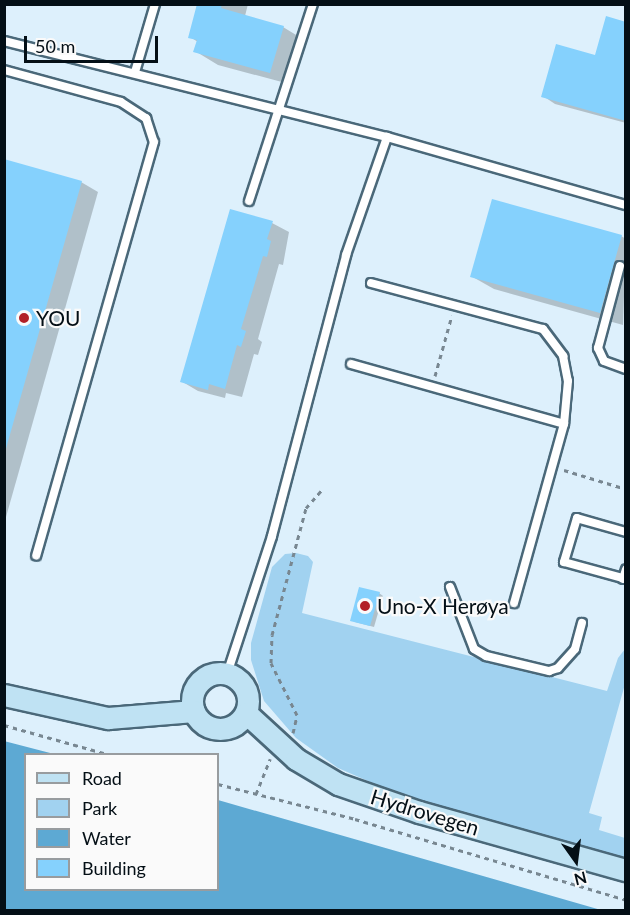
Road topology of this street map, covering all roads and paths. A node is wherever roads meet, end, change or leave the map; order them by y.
1 (155, 4) edge
2 (313, 4) edge
3 (4, 41) edge
4 (4, 70) edge
5 (135, 72) junction
6 (280, 112) junction
7 (387, 137) junction
8 (249, 201) dead end
9 (626, 205) edge
10 (620, 266) dead end
11 (371, 283) dead end
12 (455, 305) junction
13 (351, 364) dead end
14 (626, 369) edge
15 (432, 387) junction
16 (564, 424) junction
17 (551, 467) junction
18 (626, 489) edge
19 (321, 491) dead end
20 (626, 532) edge
21 (36, 556) dead end
22 (626, 569) edge
23 (624, 579) edge
24 (450, 587) dead end
25 (514, 603) dead end
26 (582, 623) dead end
27 (227, 674) junction
28 (4, 695) edge
29 (194, 711) junction
30 (246, 713) junction
31 (4, 725) edge
32 (292, 735) dead end
33 (103, 753) edge
34 (270, 759) dead end
35 (219, 784) edge
36 (256, 794) junction
37 (626, 870) edge
38 (626, 900) edge

1 - 5 lane
2 - 6 lane
3 - 5 lane
4 - 21 lane
5 - 6 lane
6 - 7 lane
6 - 8 lane
7 - 9 lane
7 - 27 lane
10 - 14 lane
11 - 12 lane
12 - 15 path
12 - 16 lane
13 - 15 lane
15 - 16 lane
16 - 17 lane
17 - 18 path
17 - 25 lane
19 - 32 path
20 - 23 lane
22 - 23 lane
24 - 26 lane
27 - 29 street
27 - 30 street
28 - 29 street
29 - 30 street
30 - 37 street, Hydrovegen
31 - 33 path
34 - 36 path
35 - 36 path
36 - 38 path

